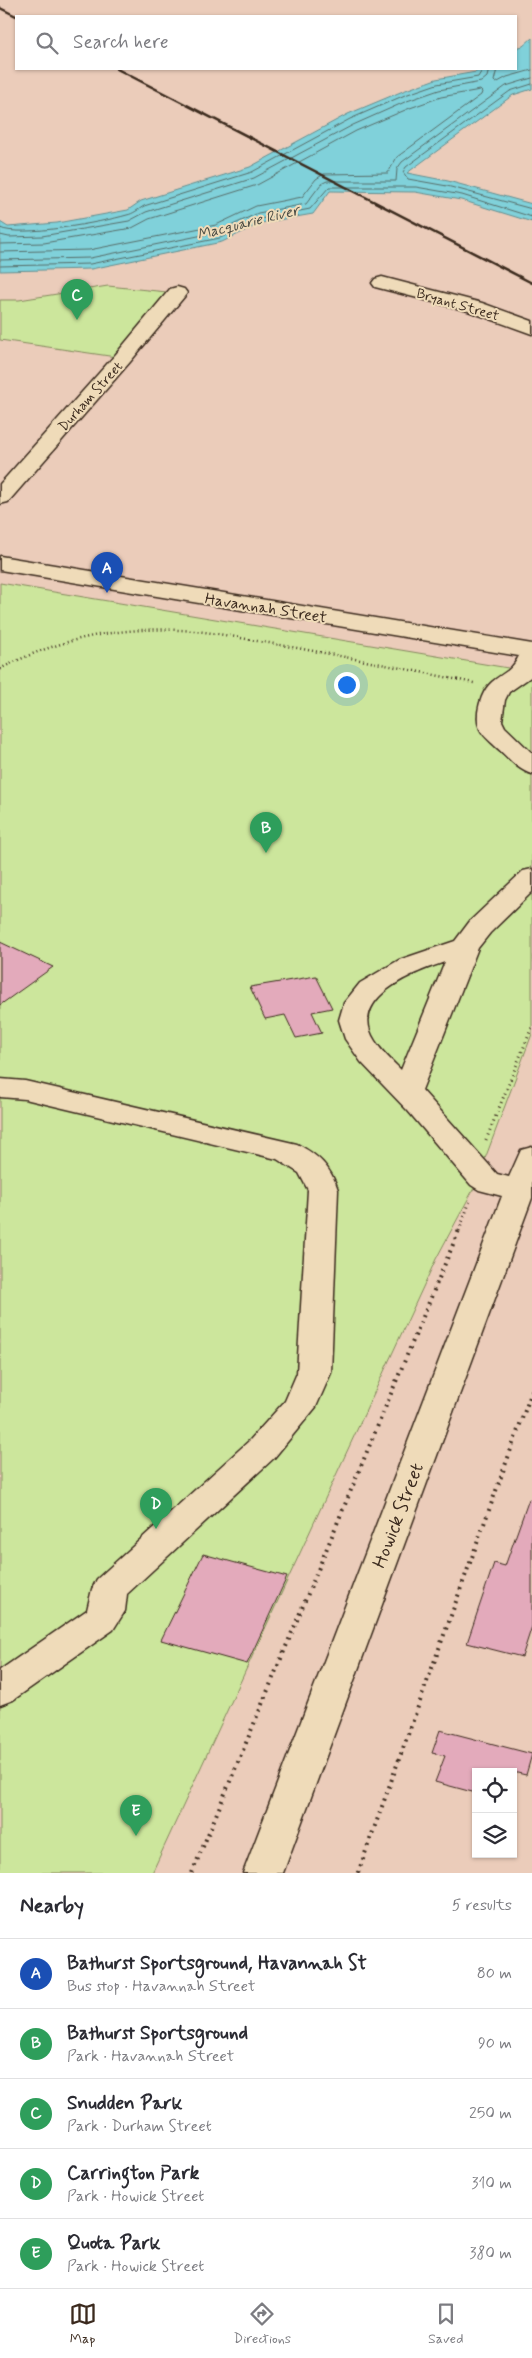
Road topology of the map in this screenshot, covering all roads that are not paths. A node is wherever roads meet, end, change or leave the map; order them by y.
1 (382, 283) dead end
2 (177, 293) dead end
3 (532, 328) edge
4 (0, 497) edge
5 (0, 563) edge
6 (532, 652) edge
7 (532, 766) edge
8 (532, 877) edge
9 (465, 947) junction
10 (0, 1088) edge
11 (407, 1091) junction
12 (532, 1157) edge
13 (521, 1206) edge
14 (0, 1690) edge
15 (263, 1873) edge

1 - 3 street, Bryant Street
2 - 4 street, Durham Street
5 - 6 street, Havannah Street
6 - 7 street
8 - 9 street
9 - 11 street
9 - 11 street
10 - 14 street
11 - 13 street
12 - 13 street, Howick Street
13 - 15 street, Howick Street

